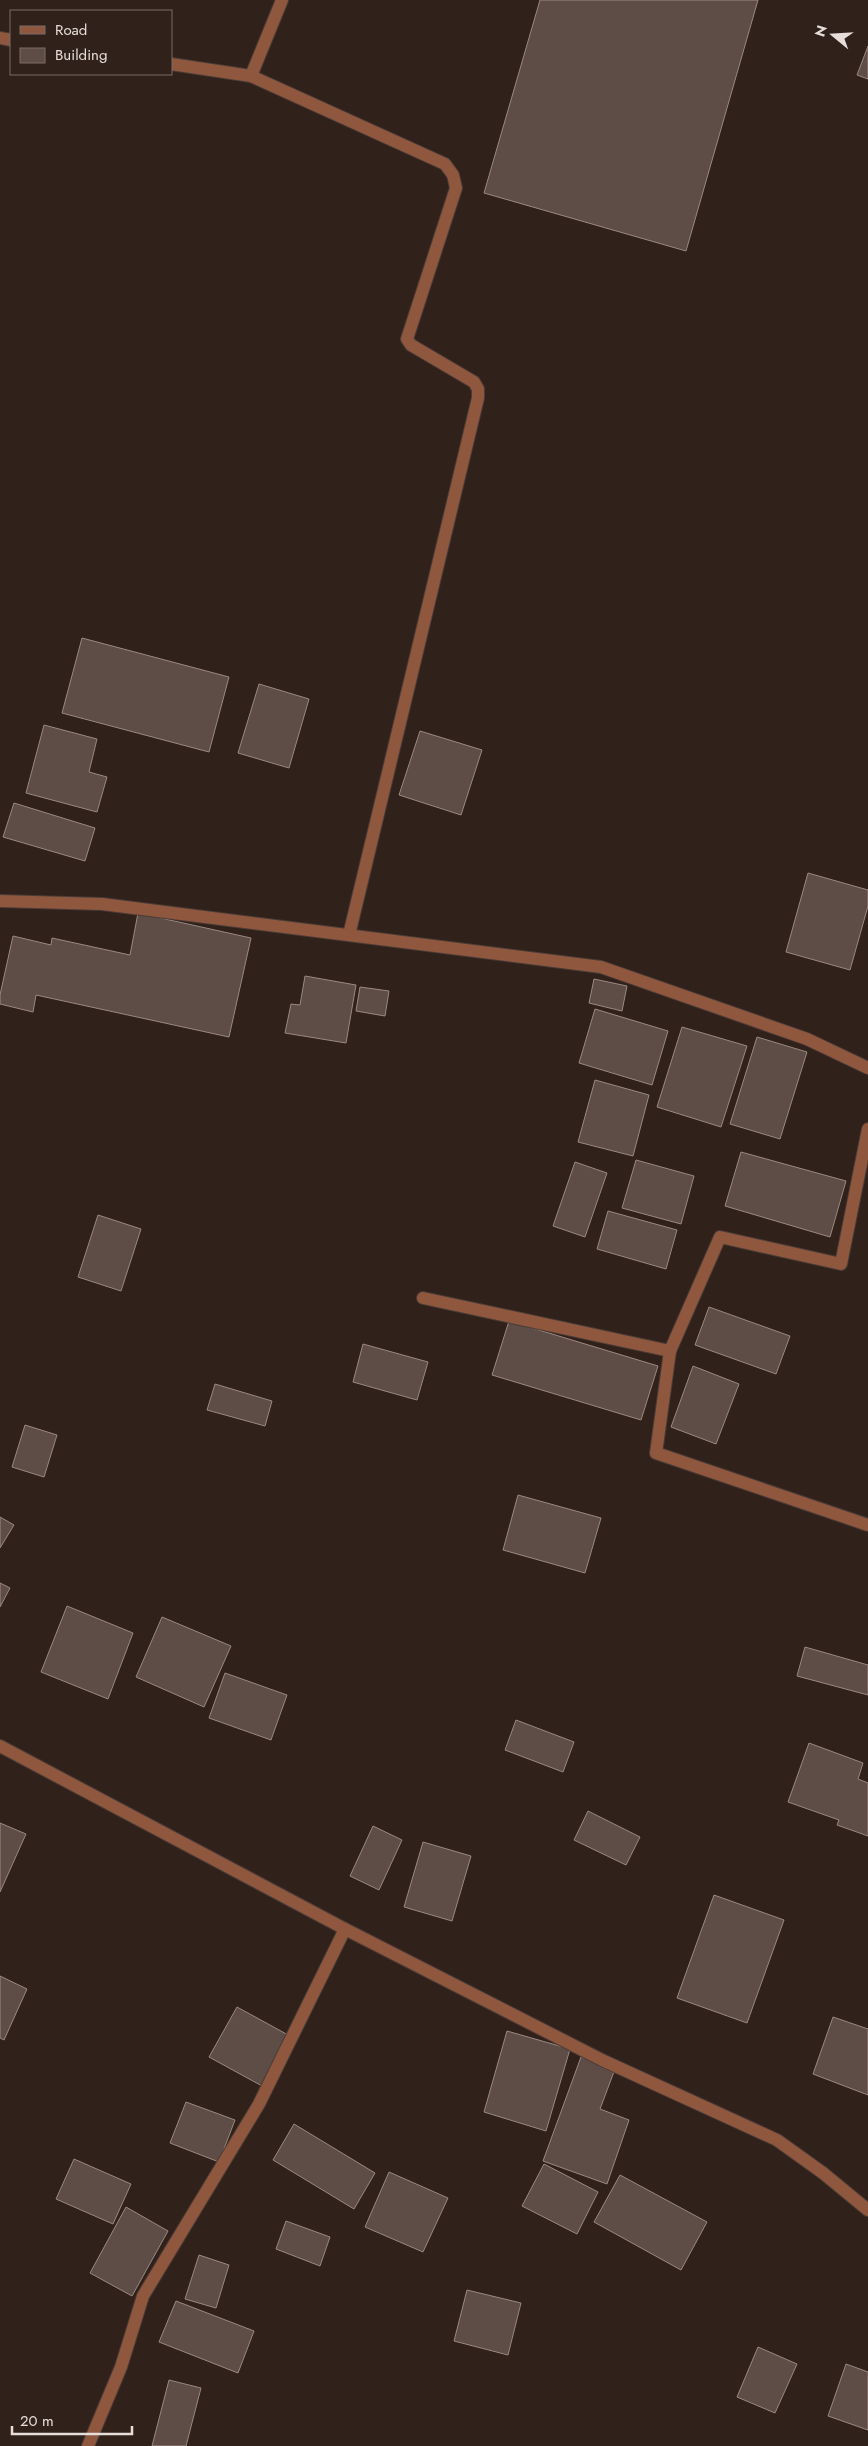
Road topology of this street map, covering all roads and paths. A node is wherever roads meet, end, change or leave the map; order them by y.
1 (282, 0) edge
2 (172, 64) edge
3 (251, 76) junction
4 (0, 901) edge
5 (349, 935) junction
6 (868, 1068) edge
7 (868, 1129) edge
8 (423, 1298) dead end
9 (670, 1351) junction
10 (868, 1525) edge
11 (0, 1746) edge
12 (345, 1929) junction
13 (868, 2210) edge
14 (88, 2446) edge

1 - 3 street
2 - 3 street
3 - 5 street
4 - 5 street
5 - 6 street
7 - 9 street
8 - 9 street
9 - 10 street
11 - 12 street
12 - 13 street
12 - 14 street

